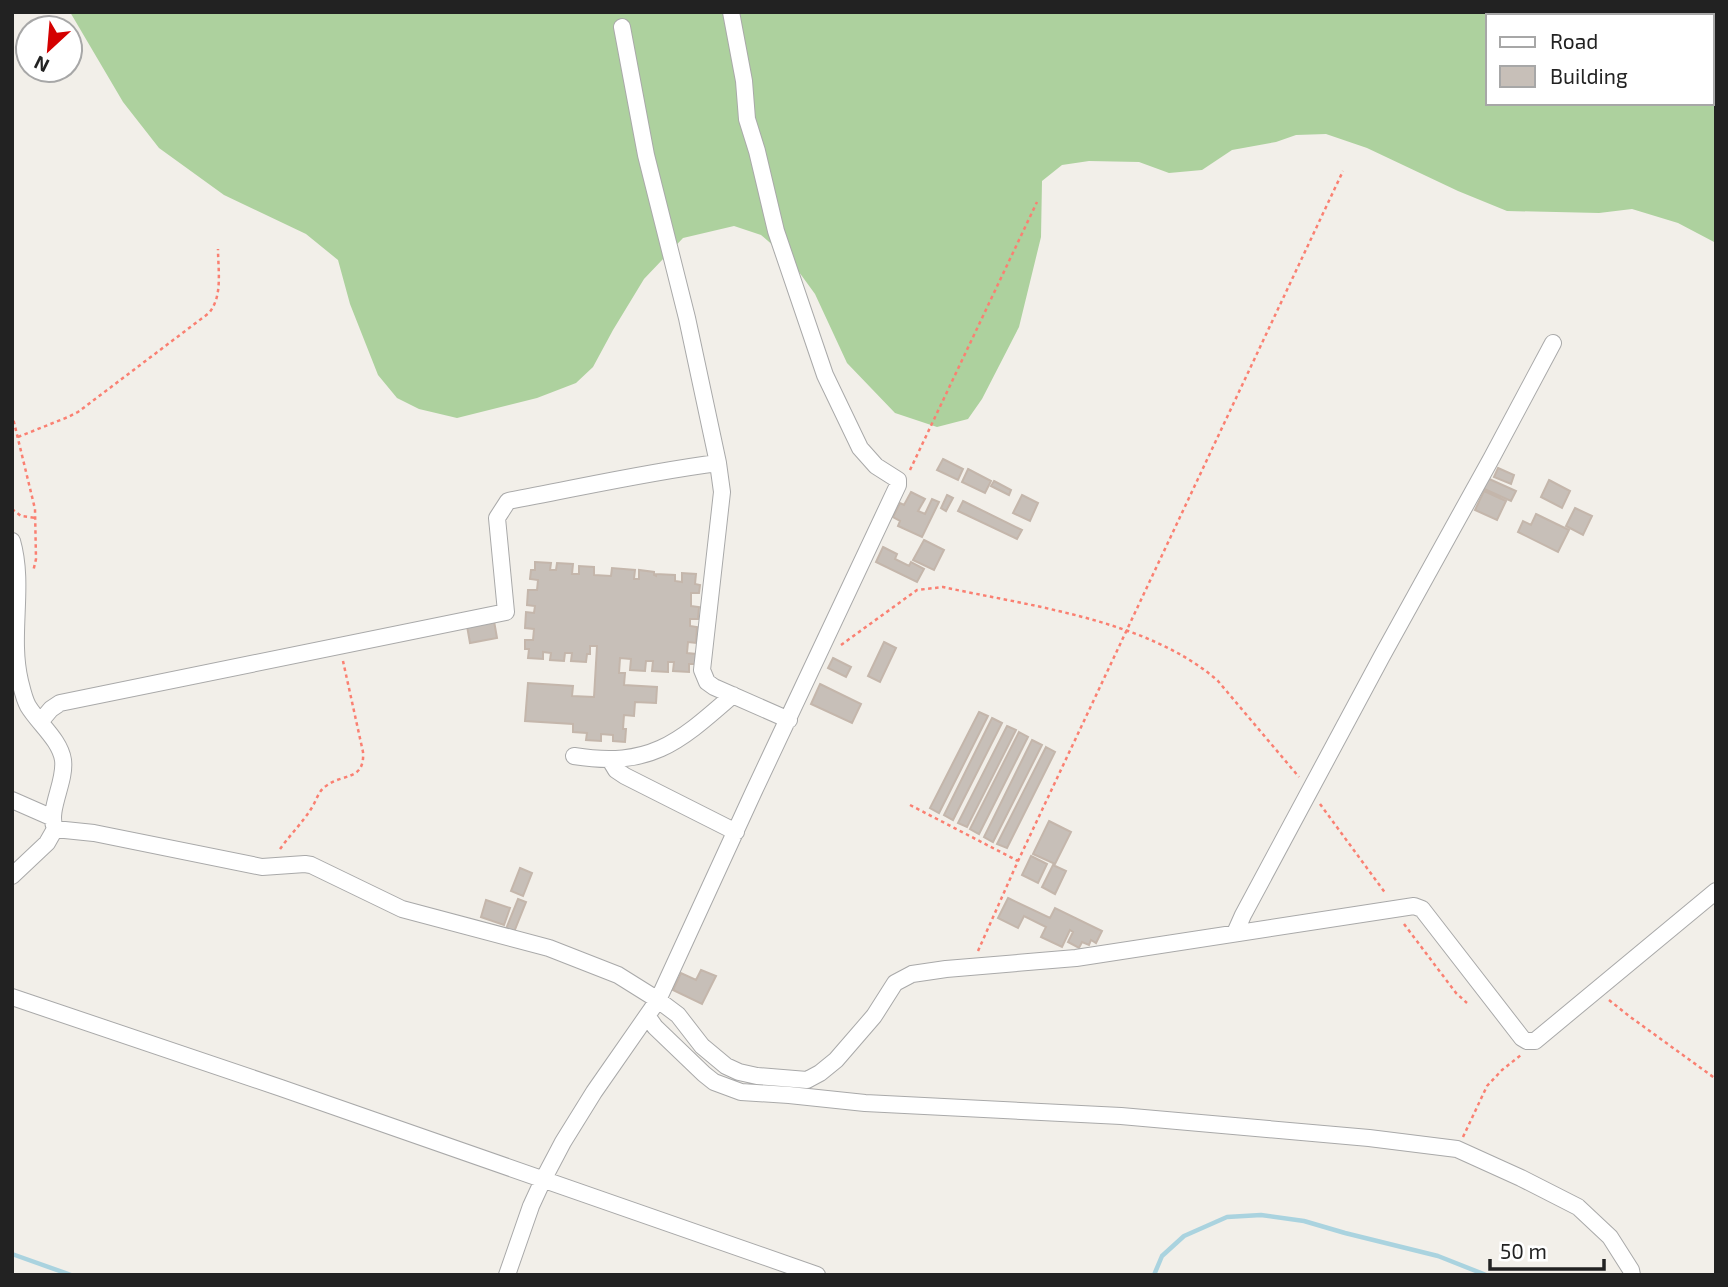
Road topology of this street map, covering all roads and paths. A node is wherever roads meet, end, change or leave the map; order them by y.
1 (731, 12) edge
2 (622, 27) dead end
3 (1343, 172) dead end
4 (1037, 202) dead end
5 (218, 249) dead end
6 (1553, 343) dead end
7 (12, 414) edge
8 (18, 437) junction
9 (718, 463) junction
10 (898, 482) junction
11 (12, 509) edge
12 (36, 518) junction
13 (12, 541) edge
14 (18, 589) junction
15 (1127, 630) junction
16 (340, 646) junction
17 (819, 654) junction
18 (733, 695) junction
19 (789, 720) junction
20 (40, 722) junction
21 (574, 756) dead end
22 (610, 760) junction
23 (1310, 790) junction
24 (12, 800) edge
25 (910, 805) dead end
26 (54, 824) junction
27 (736, 832) junction
28 (1018, 861) junction
29 (277, 866) junction
30 (12, 876) edge
31 (1716, 891) edge
32 (1394, 909) junction
33 (1235, 933) junction
34 (972, 967) junction
35 (1597, 991) junction
36 (12, 998) edge
37 (659, 1000) junction
38 (1467, 1003) dead end
39 (648, 1017) junction
40 (1530, 1042) junction
41 (1716, 1079) edge
42 (1457, 1149) junction
43 (542, 1180) junction
44 (507, 1275) edge
45 (817, 1275) edge
46 (1632, 1275) edge

1 - 10 street
2 - 9 street
3 - 15 path
4 - 10 path
5 - 8 path
6 - 23 street
7 - 8 path
8 - 12 path
9 - 16 street
9 - 18 street
10 - 17 street
11 - 12 path
12 - 14 path
13 - 14 street
14 - 20 street
15 - 17 path
15 - 23 path
15 - 28 path
16 - 20 street
16 - 29 path
17 - 19 street
18 - 19 street
18 - 22 street
19 - 27 street
20 - 26 street
21 - 22 street
22 - 27 street
23 - 32 path
23 - 33 street
24 - 26 street
25 - 28 path
26 - 29 street
26 - 30 street
27 - 37 street
28 - 34 path
29 - 37 street
31 - 35 street
32 - 33 street
32 - 38 path
32 - 40 street
33 - 34 street
34 - 37 street
35 - 40 street
35 - 41 path
36 - 43 street
37 - 39 street
39 - 42 street
39 - 43 street
40 - 42 path
42 - 46 street
43 - 44 street
43 - 45 street

